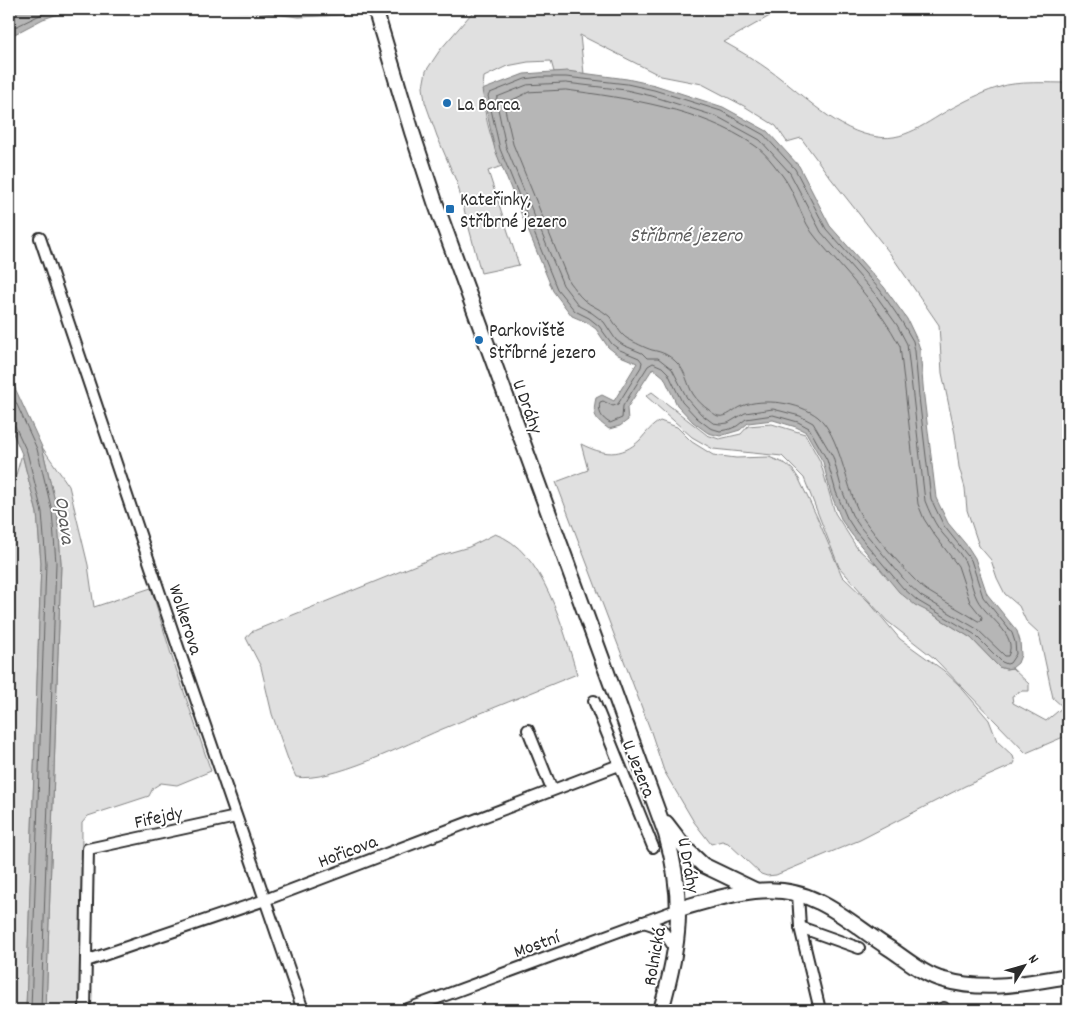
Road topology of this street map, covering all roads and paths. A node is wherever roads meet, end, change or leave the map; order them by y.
1 (375, 9) edge
2 (40, 238) dead end
3 (594, 700) dead end
4 (528, 730) dead end
5 (619, 764) junction
6 (552, 790) junction
7 (658, 812) junction
8 (236, 817) junction
9 (653, 847) dead end
10 (755, 890) junction
11 (798, 894) junction
12 (265, 900) junction
13 (679, 908) junction
14 (642, 922) junction
15 (800, 927) junction
16 (859, 948) dead end
17 (675, 949) junction
18 (86, 961) junction
19 (1068, 976) edge
20 (85, 1010) edge
21 (303, 1010) edge
22 (405, 1010) edge
23 (661, 1010) edge
24 (820, 1010) edge

1 - 7 street, U Dráhy
2 - 8 street, Wolkerova
3 - 5 street, U Jezera
4 - 6 street
5 - 6 street, Hořicova
5 - 9 street, U Jezera
6 - 12 street, Hořicova
7 - 10 street, U Dráhy
7 - 13 street, U Dráhy
8 - 12 street, Wolkerova
8 - 18 street, Fifejdy
10 - 11 street, U Dráhy
10 - 13 street, U Dráhy
11 - 15 street
11 - 19 street, U Dráhy
12 - 18 street, Hořicova
12 - 21 street, Wolkerova
13 - 14 street, Mostní
13 - 17 street, Rolnická
14 - 17 street
14 - 22 street, Mostní
15 - 16 street
15 - 24 street
17 - 23 street, Rolnická
18 - 20 street

